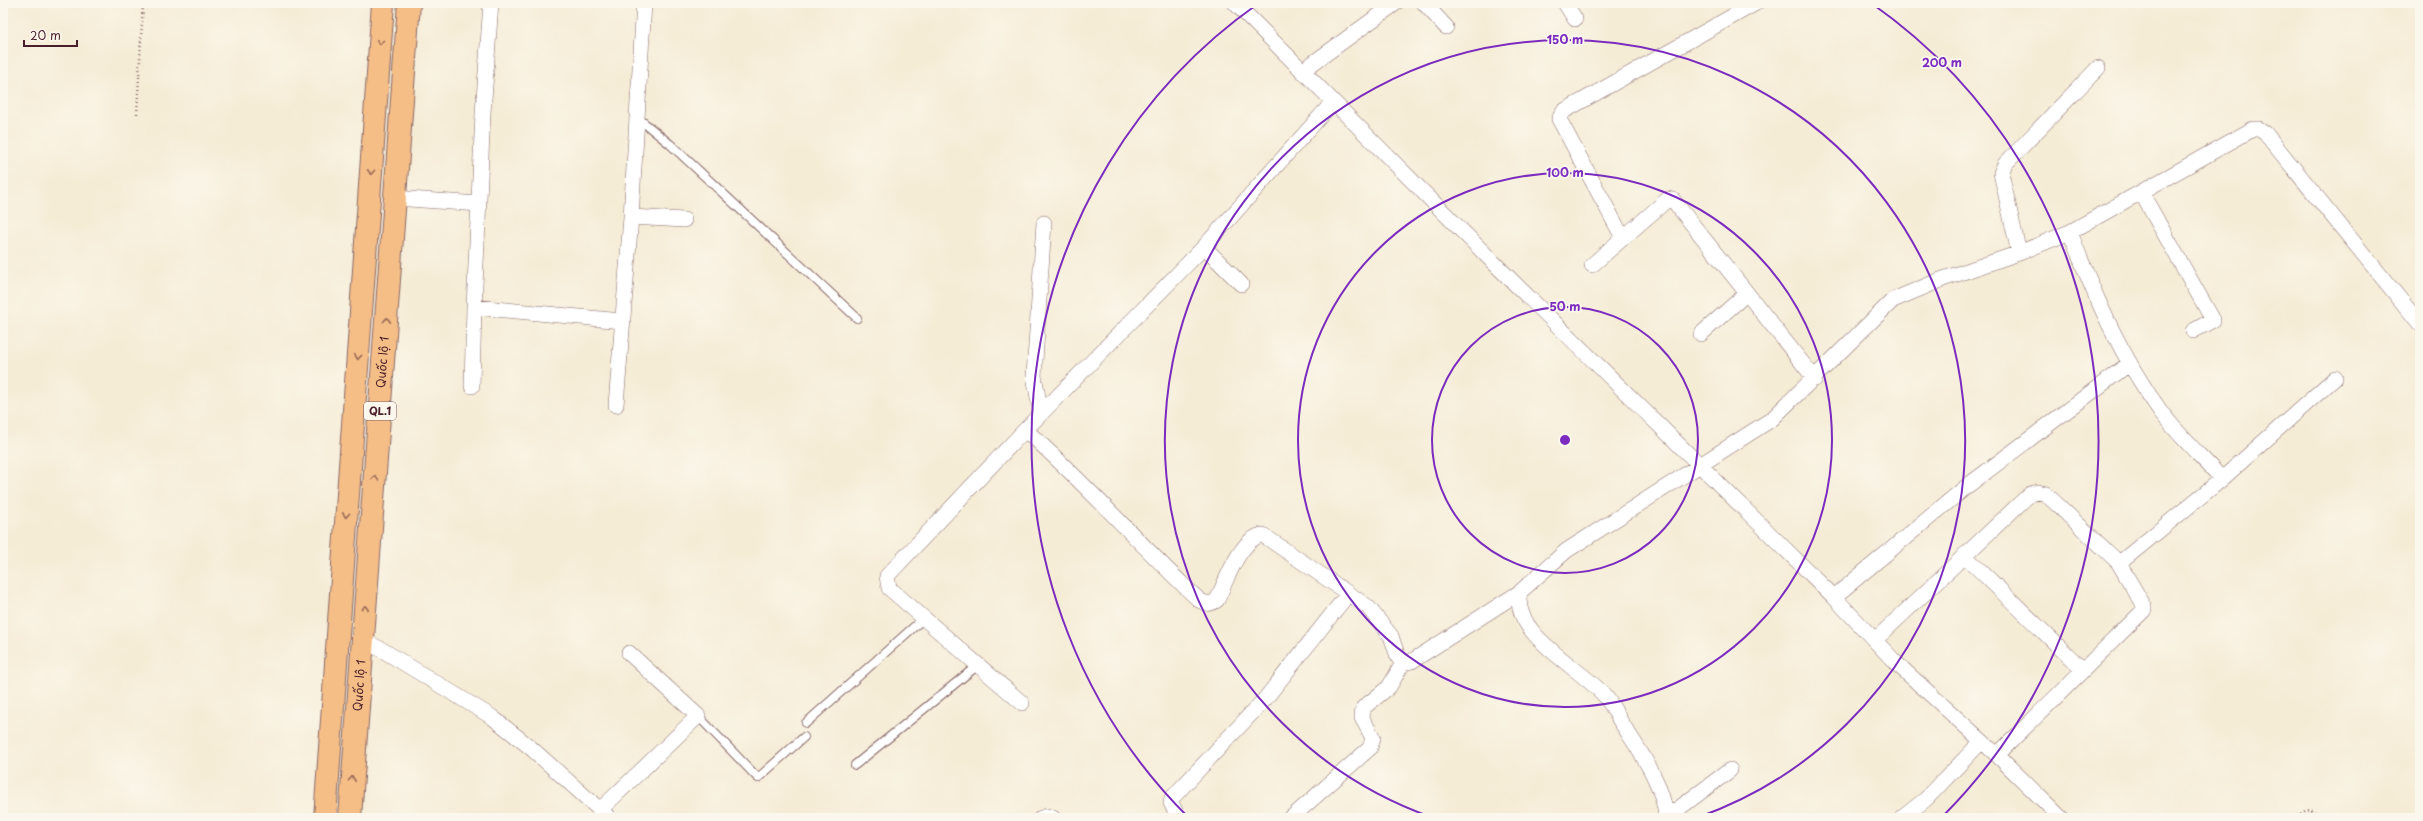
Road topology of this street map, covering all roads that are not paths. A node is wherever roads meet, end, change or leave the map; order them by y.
1 (383, 3) edge
2 (409, 3) edge
3 (491, 3) edge
4 (644, 3) edge
5 (1235, 3) edge
6 (1396, 3) edge
7 (1424, 3) edge
8 (1565, 3) edge
9 (1756, 3) edge
10 (1575, 19) dead end
11 (1446, 27) dead end
12 (2098, 68) dead end
13 (1302, 71) junction
14 (1333, 102) junction
15 (638, 118) junction
16 (2141, 192) junction
17 (395, 198) junction
18 (479, 204) junction
19 (631, 217) junction
20 (684, 220) dead end
21 (1044, 223) dead end
22 (2070, 232) junction
23 (1623, 238) junction
24 (1204, 247) junction
25 (2019, 253) junction
26 (1592, 265) dead end
27 (1241, 284) dead end
28 (1747, 293) junction
29 (474, 307) junction
30 (856, 318) dead end
31 (622, 322) junction
32 (2420, 324) edge
33 (2193, 331) dead end
34 (1701, 334) dead end
35 (2130, 363) junction
36 (2335, 378) dead end
37 (1815, 379) junction
38 (472, 386) dead end
39 (616, 405) dead end
40 (1041, 413) junction
41 (1024, 431) junction
42 (1700, 464) junction
43 (2222, 479) junction
44 (1964, 555) junction
45 (2118, 562) junction
46 (1520, 592) junction
47 (1348, 594) junction
48 (1834, 597) junction
49 (925, 617) junction
50 (363, 640) junction
51 (1875, 640) junction
52 (629, 653) dead end
53 (1403, 663) junction
54 (978, 665) junction
55 (2083, 670) junction
56 (1022, 702) dead end
57 (698, 716) junction
58 (806, 724) dead end
59 (804, 737) dead end
60 (1981, 742) junction
61 (1997, 755) junction
62 (855, 765) dead end
63 (1730, 770) dead end
64 (605, 814) edge
65 (325, 818) edge
66 (350, 818) edge
67 (1041, 818) edge
68 (1053, 818) edge
69 (1179, 818) edge
70 (1291, 818) edge
71 (1666, 818) edge
72 (1902, 818) edge
73 (2061, 818) edge

1 -> 65 highway, Quốc lộ 1 / QL.1
2 - 17 highway, Quốc lộ 1 / QL.1
3 - 18 street
4 - 15 street
5 - 13 street
6 - 13 street
7 - 11 street
8 - 10 street
9 - 23 street
12 - 25 street
13 - 14 street
14 - 24 street
14 - 42 street
15 - 19 street
15 - 30 lane
16 - 22 street
16 - 32 street
16 - 33 street
17 - 18 street
50 -> 17 highway, Quốc lộ 1 / QL.1
18 - 29 street
19 - 20 street
19 - 31 street
21 - 40 street
22 - 25 street
22 - 35 street
23 - 26 street
23 - 28 street
24 - 27 street
24 - 40 street
25 - 37 street
28 - 34 street
28 - 37 street
29 - 31 street
29 - 38 street
31 - 39 street
35 - 43 street
35 - 48 street
36 - 43 street
37 - 42 street
40 - 41 street
41 - 47 street
41 - 49 street
42 - 46 street
42 - 48 street
43 - 45 street
44 - 45 street
44 - 51 street
44 - 55 street
45 - 55 street
46 - 53 street
46 - 71 street
47 - 53 street
47 - 69 street
48 - 51 street
49 - 54 street
49 - 58 lane
50 - 64 street
66 -> 50 highway, Quốc lộ 1 / QL.1
51 - 60 street
52 - 57 street
53 - 70 street
54 - 56 street
54 - 62 lane
55 - 61 street
57 - 59 lane
57 - 64 street
60 - 61 street
60 - 72 street
61 - 73 street
63 - 71 street
67 - 68 street

